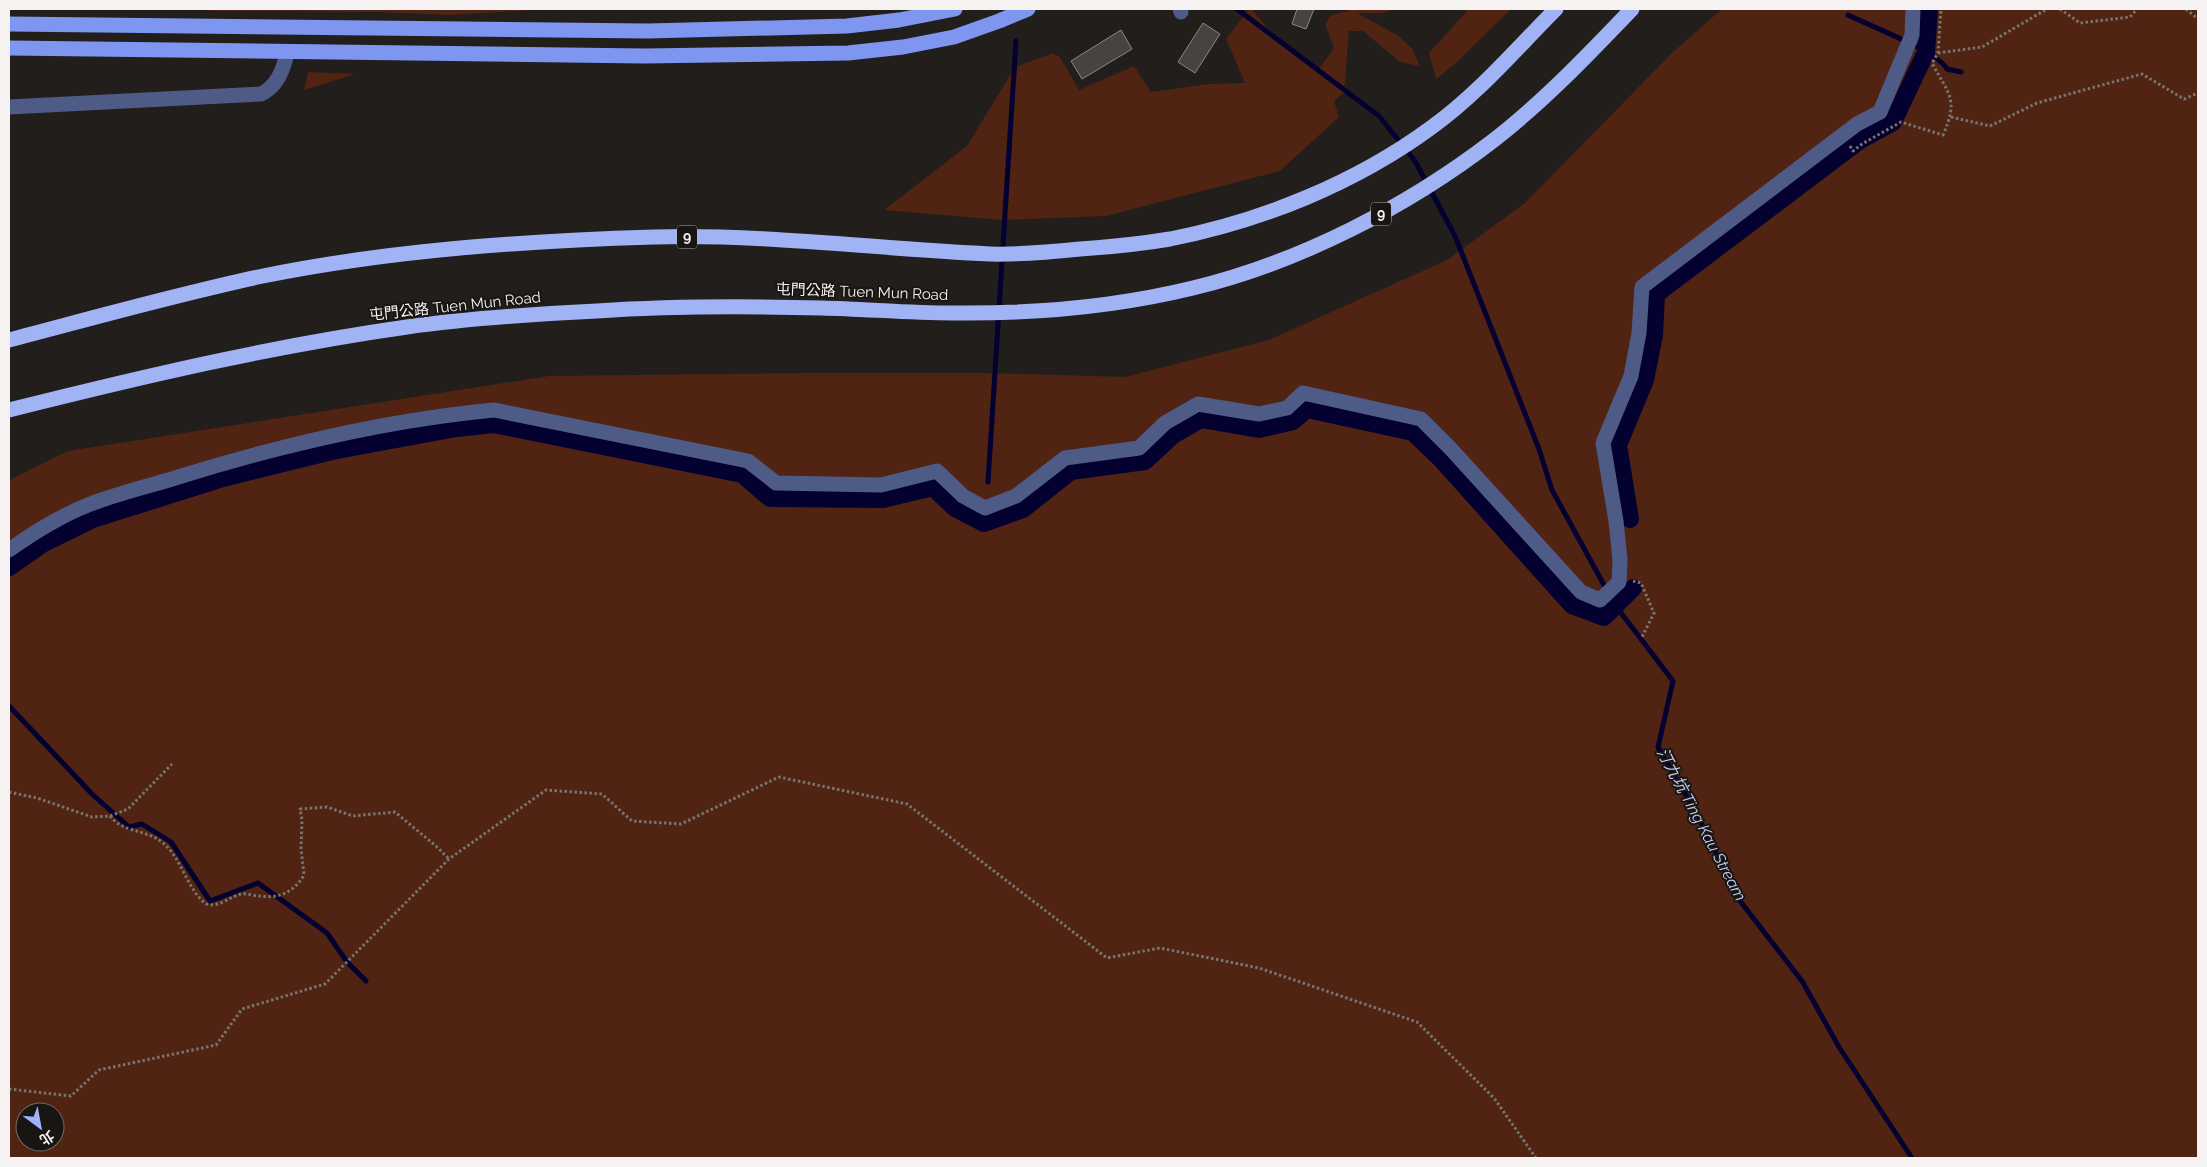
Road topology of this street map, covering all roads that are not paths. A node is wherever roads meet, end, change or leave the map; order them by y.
1 (955, 9) edge
2 (1028, 9) edge
3 (1556, 9) edge
4 (1632, 9) edge
5 (1913, 9) edge
6 (9, 24) edge
7 (9, 48) edge
8 (288, 52) junction
9 (9, 107) edge
10 (9, 340) edge
11 (9, 410) edge
12 (9, 550) edge

1 - 6 main road
2 - 8 main road
3 - 10 highway, 9
4 - 11 highway, 屯門公路 Tuen Mun Road / 9
5 - 12 lane
7 - 8 main road
8 - 9 lane

